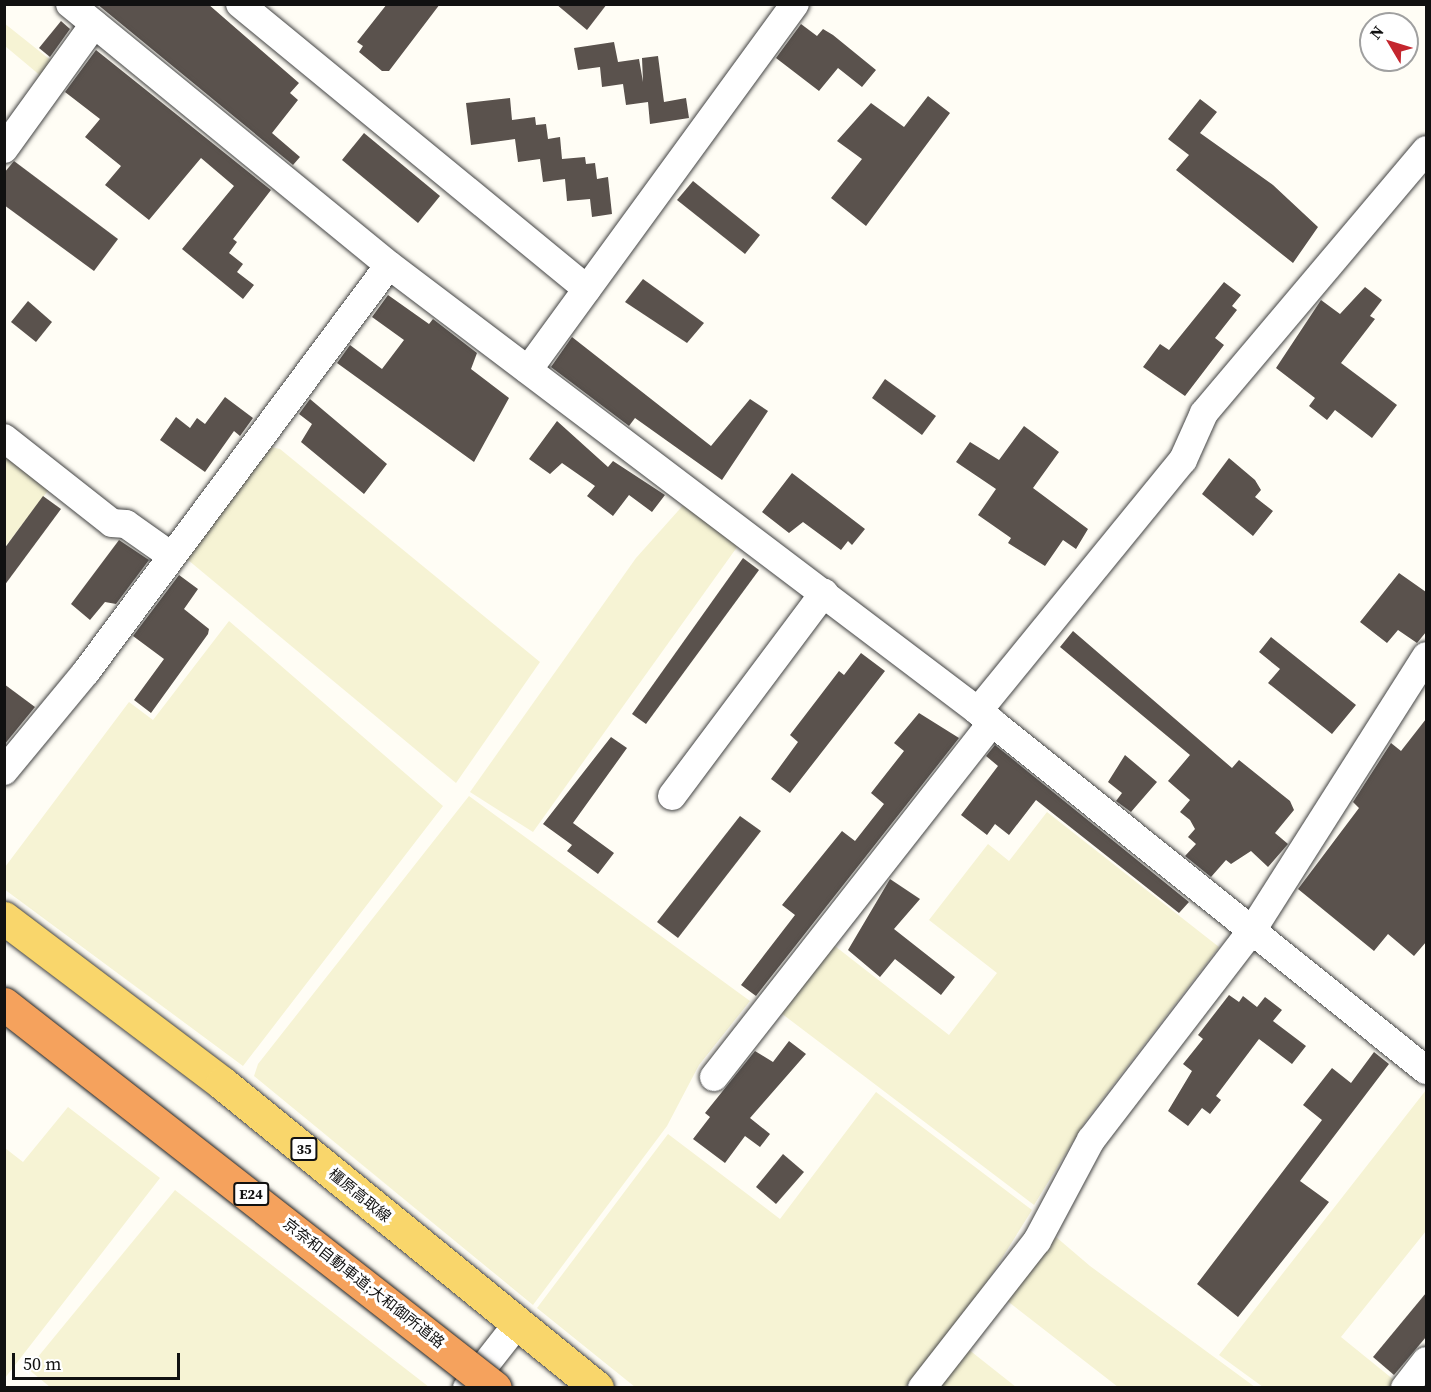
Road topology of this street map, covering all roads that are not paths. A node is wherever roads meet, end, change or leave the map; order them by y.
1 (70, 4) edge
2 (795, 4) edge
3 (259, 11) edge
4 (94, 24) junction
5 (4, 149) edge
6 (1426, 150) edge
7 (389, 265) junction
8 (586, 289) junction
9 (528, 370) junction
10 (4, 438) edge
11 (170, 555) junction
12 (824, 593) junction
13 (1426, 656) edge
14 (985, 716) junction
15 (4, 771) edge
16 (672, 796) dead end
17 (4, 918) edge
18 (1253, 928) junction
19 (4, 1004) edge
20 (1426, 1070) edge
21 (714, 1077) dead end
22 (518, 1323) junction
23 (1426, 1361) edge
24 (467, 1388) edge
25 (495, 1388) edge
26 (597, 1388) edge
27 (922, 1388) edge
28 (1406, 1388) edge

1 - 4 street
2 - 8 street
3 - 8 street
4 - 5 street
4 - 7 street
6 - 14 street
7 - 9 street
7 - 11 street
8 - 9 street
9 - 12 street
10 - 11 street
11 - 15 street
12 - 14 street
12 - 16 street
13 - 18 street
14 - 18 street
14 - 21 street
17 - 22 main road, 橿原高取線 / 35
18 - 20 street
18 - 27 street
19 - 25 highway, 京奈和自動車道;大和御所道路 / E24, bridge
22 - 24 street
22 - 26 main road, 橿原高取線 / 35
23 - 28 street

